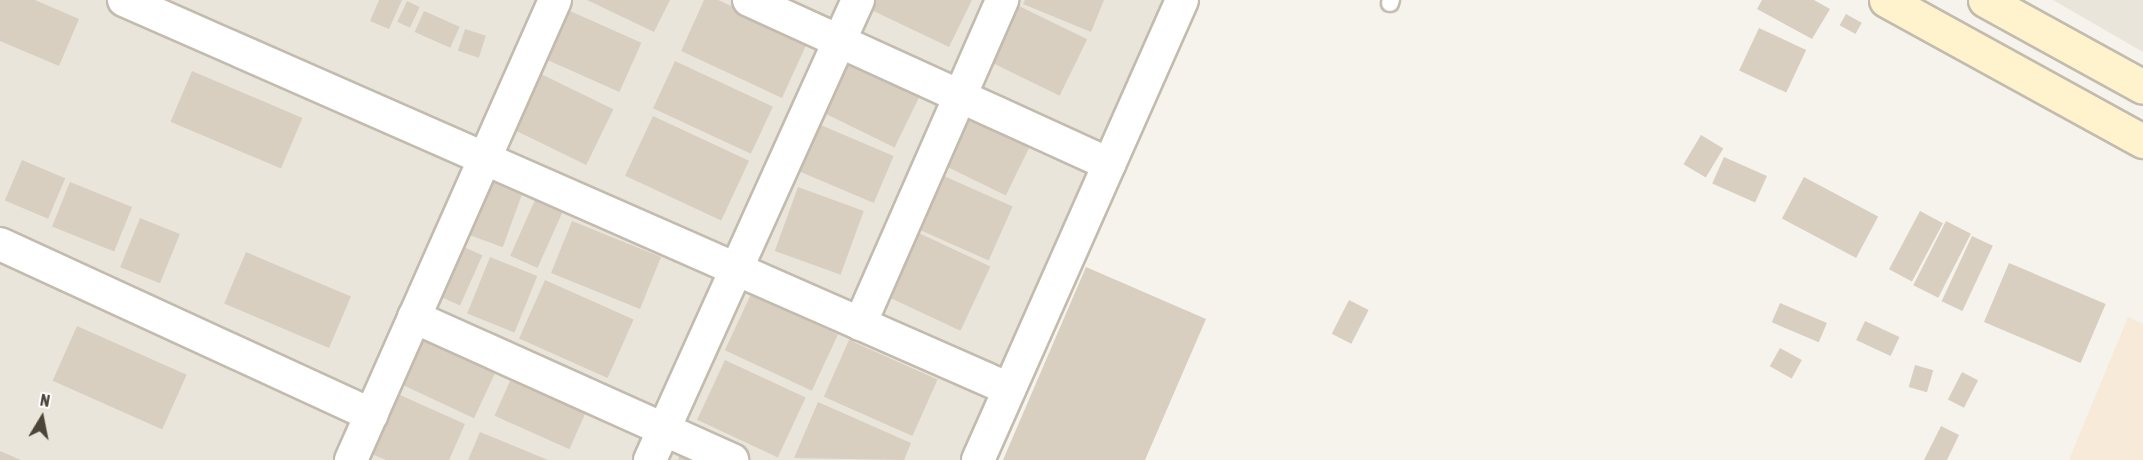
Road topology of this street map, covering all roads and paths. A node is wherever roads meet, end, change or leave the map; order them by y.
1 (124, 0) edge
2 (555, 0) edge
3 (749, 0) edge
4 (858, 0) edge
5 (1002, 0) edge
6 (1182, 0) edge
7 (1886, 0) edge
8 (2003, 5) edge
9 (839, 41) junction
10 (2143, 87) edge
11 (958, 98) junction
12 (2143, 141) edge
13 (485, 162) junction
14 (1109, 164) junction
15 (0, 244) edge
16 (738, 270) junction
17 (414, 317) junction
18 (860, 324) junction
19 (1009, 389) junction
20 (371, 415) junction
21 (664, 429) junction
22 (351, 460) edge
23 (651, 460) edge
24 (732, 460) edge
25 (978, 460) edge

1 - 13 street
2 - 13 street
3 - 9 street
4 - 9 street
5 - 11 street
6 - 14 street
7 - 12 main road
8 - 10 main road
9 - 11 street
9 - 16 street
11 - 14 street
11 - 18 street
13 - 16 street
13 - 17 street
14 - 19 street
15 - 20 street
16 - 18 street
16 - 21 street
17 - 20 street
17 - 21 street
18 - 19 street
19 - 25 street
20 - 22 street
21 - 23 street
21 - 24 street

